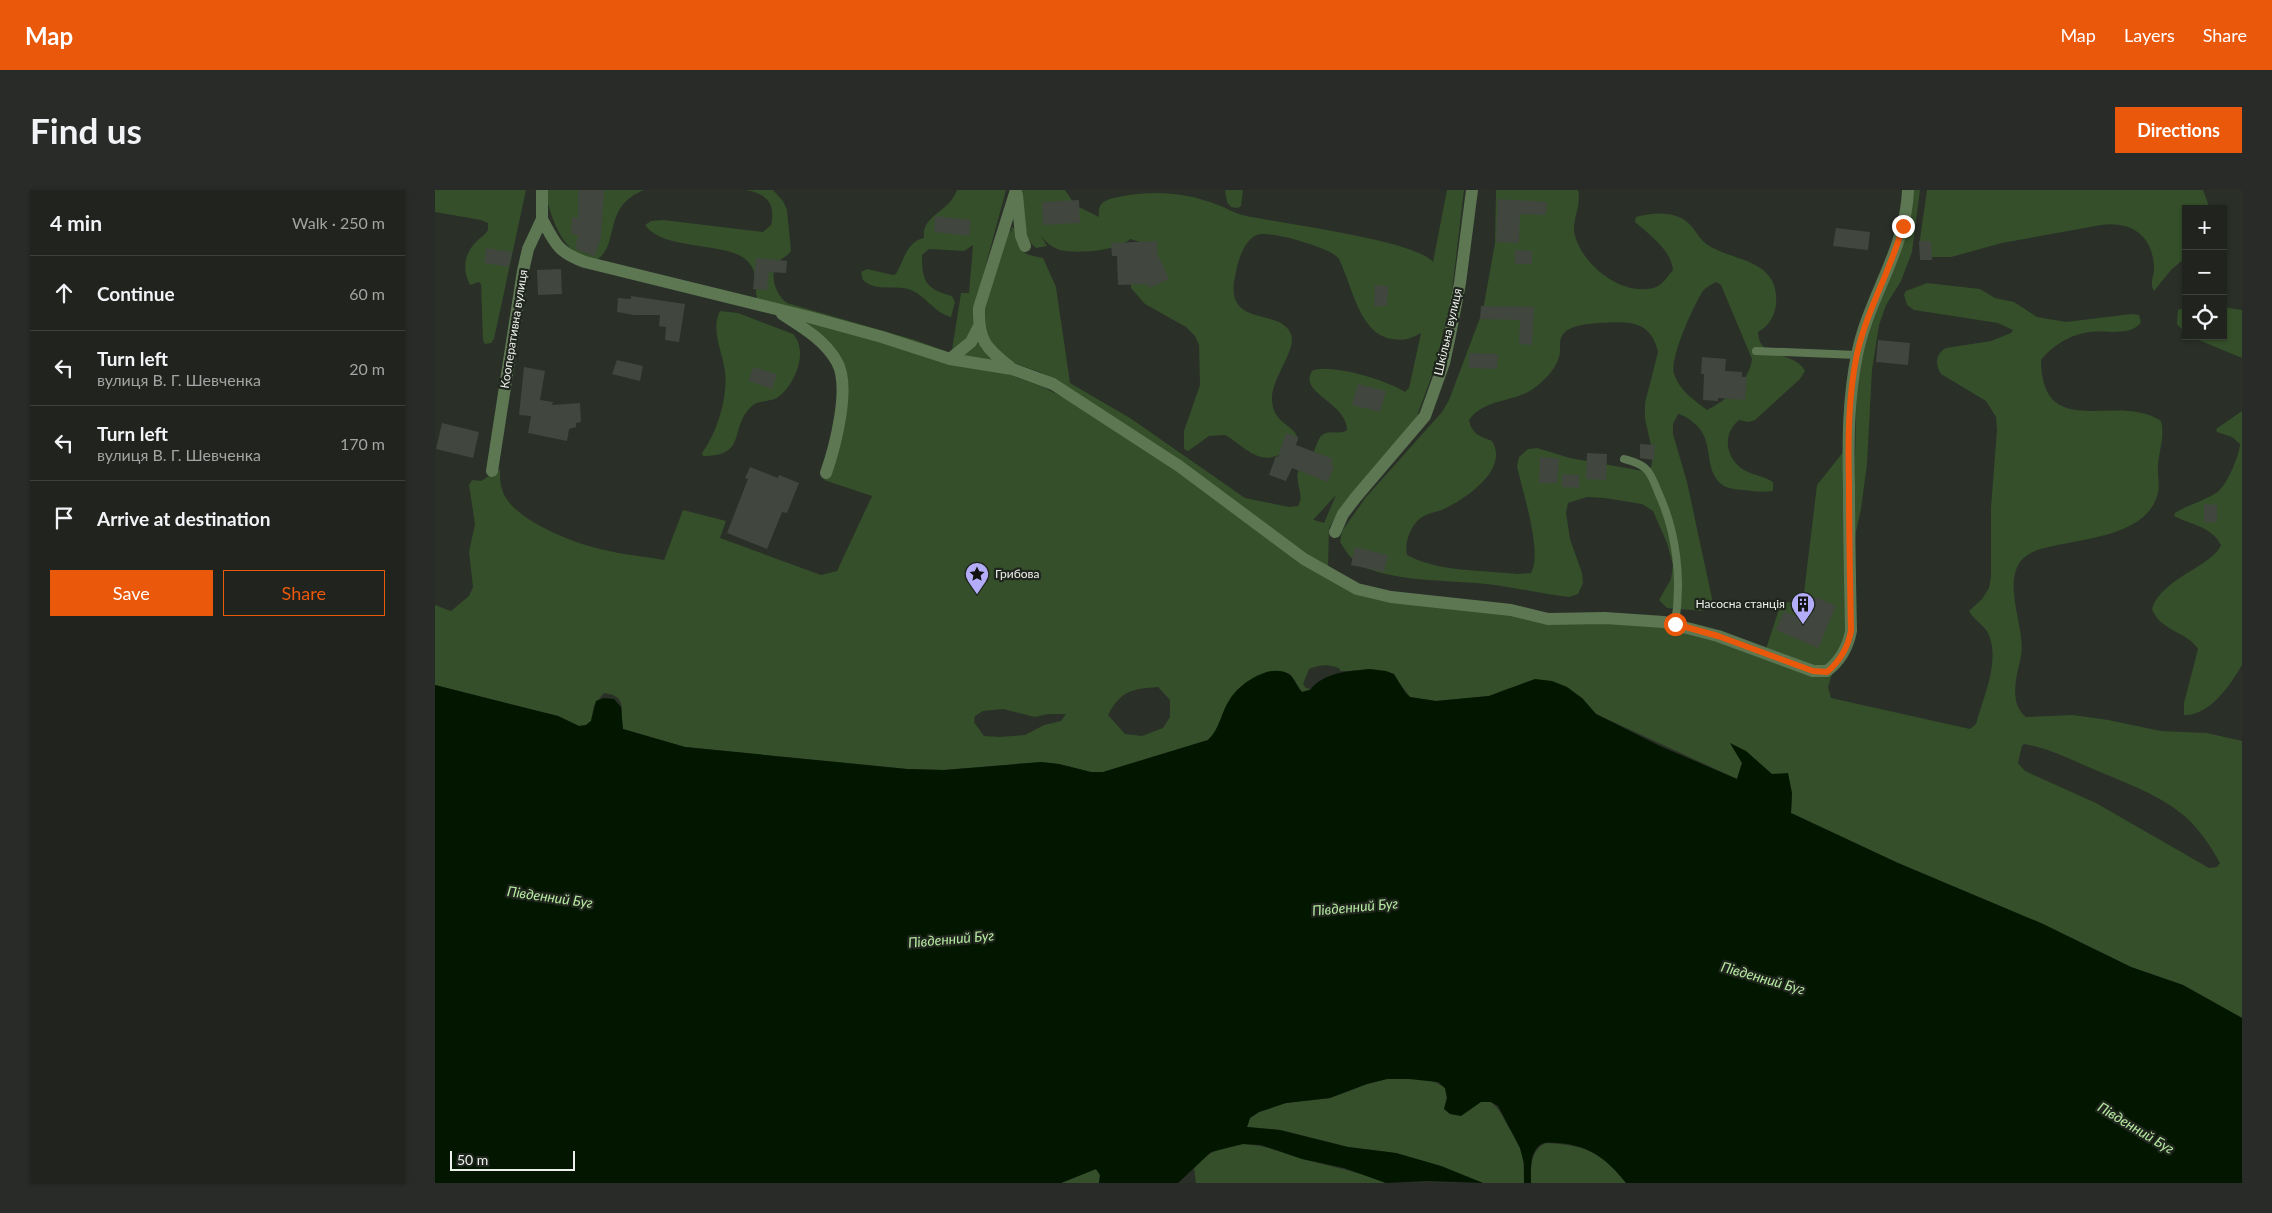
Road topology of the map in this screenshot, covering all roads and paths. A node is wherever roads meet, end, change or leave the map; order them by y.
1 (543, 190) edge
2 (1016, 190) edge
3 (1472, 190) edge
4 (1908, 190) edge
5 (542, 219) junction
6 (1025, 246) dead end
7 (774, 308) junction
8 (978, 328) junction
9 (1756, 351) dead end
10 (1857, 355) junction
11 (950, 359) junction
12 (1012, 369) junction
13 (1624, 459) dead end
14 (492, 471) dead end
15 (826, 473) dead end
16 (1335, 532) dead end
17 (1675, 624) junction

1 - 5 street, Кооперативна вулиця
2 - 6 street
2 - 8 street
3 - 16 street, Шкільна вулиця
4 - 10 street
5 - 7 street
5 - 14 street, Кооперативна вулиця
7 - 11 street
7 - 15 street
8 - 11 street
8 - 12 street
9 - 10 lane
10 - 17 street
11 - 12 street
12 - 17 street
13 - 17 lane

